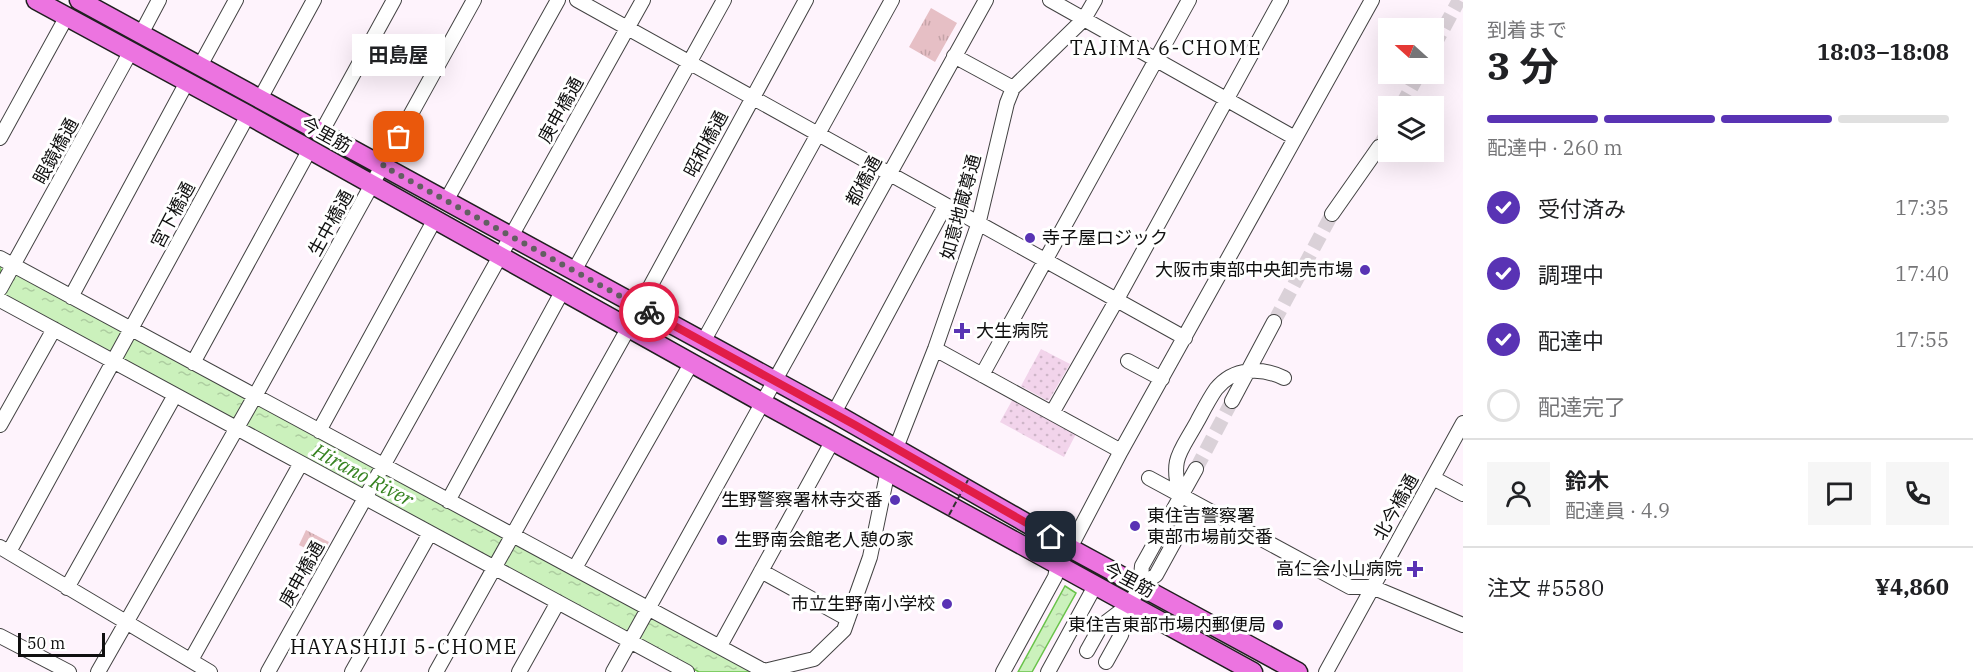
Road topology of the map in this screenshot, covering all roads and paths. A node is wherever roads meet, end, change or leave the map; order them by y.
1 (36, 0) edge
2 (79, 0) edge
3 (159, 0) edge
4 (236, 0) edge
5 (314, 0) edge
6 (394, 0) edge
7 (474, 0) edge
8 (558, 0) edge
9 (577, 0) edge
10 (643, 0) edge
11 (724, 0) edge
12 (806, 0) edge
13 (892, 0) edge
14 (986, 0) edge
15 (1050, 0) edge
16 (1095, 0) edge
17 (1189, 0) edge
18 (1281, 0) edge
19 (1372, 0) edge
20 (67, 16) junction
21 (1084, 19) junction
22 (627, 28) junction
23 (141, 34) junction
24 (131, 51) junction
25 (954, 56) junction
26 (1156, 59) junction
27 (689, 63) junction
28 (200, 66) junction
29 (188, 82) junction
30 (1013, 88) junction
31 (752, 97) junction
32 (260, 99) junction
33 (1226, 99) junction
34 (248, 115) junction
35 (321, 133) junction
36 (817, 134) junction
37 (0, 138) edge
38 (1295, 138) junction
39 (1378, 148) tunnel mouth
40 (310, 149) junction
41 (383, 166) junction
42 (889, 174) junction
43 (373, 184) junction
44 (446, 201) junction
45 (945, 206) junction
46 (1332, 213) tunnel mouth
47 (435, 219) junction
48 (978, 225) junction
49 (511, 237) junction
50 (500, 256) junction
51 (0, 258) edge
52 (1046, 261) junction
53 (13, 267) junction
54 (574, 271) junction
55 (0, 289) edge
56 (563, 291) junction
57 (71, 297) junction
58 (0, 300) edge
59 (1116, 301) junction
60 (639, 307) junction
61 (1274, 322) tunnel mouth
62 (628, 327) junction
63 (54, 329) junction
64 (131, 331) junction
65 (1185, 338) junction
66 (703, 342) junction
67 (935, 349) junction
68 (115, 360) junction
69 (1128, 361) dead end
70 (692, 362) junction
71 (193, 363) junction
72 (1249, 371) junction
73 (982, 375) junction
74 (1284, 378) dead end
75 (1162, 379) junction
76 (775, 381) junction
77 (175, 395) junction
78 (254, 398) junction
79 (1232, 401) tunnel mouth
80 (763, 403) junction
81 (834, 413) junction
82 (1052, 413) junction
83 (1463, 423) edge
84 (0, 425) edge
85 (238, 427) junction
86 (319, 431) junction
87 (833, 440) junction
88 (896, 448) junction
89 (1121, 451) junction
90 (301, 464) junction
91 (383, 467) junction
92 (1196, 469) tunnel mouth
93 (888, 470) junction
94 (1149, 478) dead end
95 (1433, 478) junction
96 (968, 480) dead end
97 (1463, 494) edge
98 (1180, 495) junction
99 (367, 496) junction
100 (448, 501) junction
101 (1195, 504) junction
102 (949, 515) dead end
103 (430, 533) junction
104 (511, 537) junction
105 (1073, 549) junction
106 (4, 550) edge
107 (495, 566) junction
108 (1062, 566) junction
109 (575, 568) junction
110 (761, 571) junction
111 (1093, 584) junction
112 (1140, 586) junction
113 (1372, 587) junction
114 (67, 588) junction
115 (558, 602) junction
116 (1130, 604) junction
117 (647, 610) junction
118 (848, 619) junction
119 (127, 623) junction
120 (1463, 625) edge
121 (0, 636) edge
122 (631, 640) junction
123 (720, 646) junction
124 (1087, 651) dead end
125 (813, 659) junction
126 (1106, 662) dead end
127 (191, 665) edge
128 (48, 667) edge
129 (69, 672) edge
130 (98, 672) edge
131 (210, 672) edge
132 (268, 672) edge
133 (352, 672) edge
134 (436, 672) edge
135 (519, 672) edge
136 (613, 672) edge
137 (687, 672) edge
138 (765, 672) edge
139 (808, 672) edge
140 (1002, 672) edge
141 (1048, 672) edge
142 (1253, 672) edge
143 (1298, 672) edge
144 (1326, 672) edge

1 - 20 main road, 今里筋
2 - 23 main road, 今里筋
3 - 23 street
4 - 28 street
5 - 32 street
6 - 35 street
7 - 41 street, 生中橋通
8 - 44 street
9 - 22 street
10 - 22 street, 庚申橋通
11 - 27 street
12 - 31 street, 昭和橋通
13 - 36 street
14 - 25 street, 都橋通
15 - 21 street
16 - 21 street, 如意地蔵尊通
17 - 26 street
18 - 33 street
19 - 38 street
20 - 24 main road, 今里筋
20 - 37 street
21 - 26 street
21 - 30 street, 如意地蔵尊通
22 - 27 street
22 - 49 street, 庚申橋通
23 - 28 main road, 今里筋
24 - 29 main road, 今里筋
24 - 53 street, 眼鏡橋通
25 - 30 street
25 - 42 street, 都橋通
26 - 33 street
26 - 52 street
27 - 31 street
27 - 54 street
28 - 32 main road, 今里筋
29 - 34 main road, 今里筋
29 - 57 street
30 - 48 street, 如意地蔵尊通
31 - 36 street
31 - 60 street, 昭和橋通
32 - 35 main road, 今里筋
33 - 38 street
33 - 59 street
34 - 40 main road, 今里筋
34 - 64 street, 宮下橋通
35 - 41 main road, 今里筋
36 - 42 street
36 - 66 street
38 - 65 street
39 - 46 street
40 - 43 main road, 今里筋
40 - 71 street
41 - 43 street, 生中橋通
41 - 44 main road, 今里筋
42 - 45 street
42 - 76 street, 都橋通
43 - 47 main road, 今里筋
43 - 78 street, 生中橋通
44 - 49 main road, 今里筋
45 - 48 street
45 - 81 street
47 - 50 main road, 今里筋
47 - 86 street
48 - 52 street
48 - 67 street, 如意地蔵尊通
49 - 50 street, 庚申橋通
49 - 54 main road, 今里筋
50 - 56 main road, 今里筋
50 - 91 street
51 - 53 street
52 - 59 street
52 - 73 street
53 - 55 street, 眼鏡橋通
53 - 57 street
54 - 60 main road, 今里筋
56 - 62 main road, 今里筋
56 - 100 street
57 - 64 street
58 - 63 street
59 - 65 street
59 - 82 street
60 - 66 main road, 今里筋
61 - 72 street
62 - 70 main road, 今里筋
62 - 104 street
63 - 68 street
63 - 84 street
64 - 68 street, 宮下橋通
64 - 71 street
65 - 75 street
66 - 76 main road, 今里筋
67 - 73 street
67 - 88 street, 如意地蔵尊通
68 - 77 street
68 - 106 street
69 - 75 street
70 - 80 main road, 今里筋
70 - 109 street
71 - 78 street
72 - 74 street
72 - 79 street
72 - 98 street
73 - 82 street
75 - 89 street
76 - 80 street, 都橋通
76 - 81 main road, 今里筋
77 - 85 street
77 - 114 street
78 - 85 street, 生中橋通
78 - 86 street
80 - 87 main road, 今里筋
80 - 117 street
81 - 88 main road, 今里筋
82 - 89 street
83 - 95 street, 北今橋通
85 - 90 street
85 - 119 street
86 - 91 street
87 - 93 main road, 今里筋
87 - 110 street
88 - 105 main road, 今里筋
89 - 105 street
90 - 99 street
90 - 127 street
91 - 99 street, 庚申橋通
91 - 100 street
92 - 98 street
93 - 108 main road, 今里筋
93 - 118 street
94 - 98 street
95 - 97 street
95 - 113 street, 北今橋通
96 - 102 path, bridge
98 - 101 street
98 - 112 street
99 - 103 street
99 - 132 street, 庚申橋通
100 - 104 street
101 - 112 street
101 - 113 street
103 - 107 street
103 - 133 street
104 - 107 street
104 - 109 street
105 - 112 main road, 今里筋
106 - 114 street
107 - 115 street
107 - 134 street
108 - 111 main road, 今里筋
108 - 140 street
109 - 117 street
110 - 118 street
110 - 123 street
111 - 116 main road, 今里筋
111 - 141 street
112 - 116 street
112 - 143 main road, 今里筋
113 - 120 street
113 - 144 street, 北今橋通
114 - 119 street
115 - 122 street
115 - 135 street
116 - 124 street
116 - 126 street
116 - 142 main road, 今里筋
117 - 122 street
117 - 123 street
118 - 125 street
119 - 127 street
119 - 130 street
121 - 128 street
122 - 136 street
122 - 137 street
123 - 138 street
125 - 138 street
125 - 139 street
127 - 131 street
128 - 129 street

